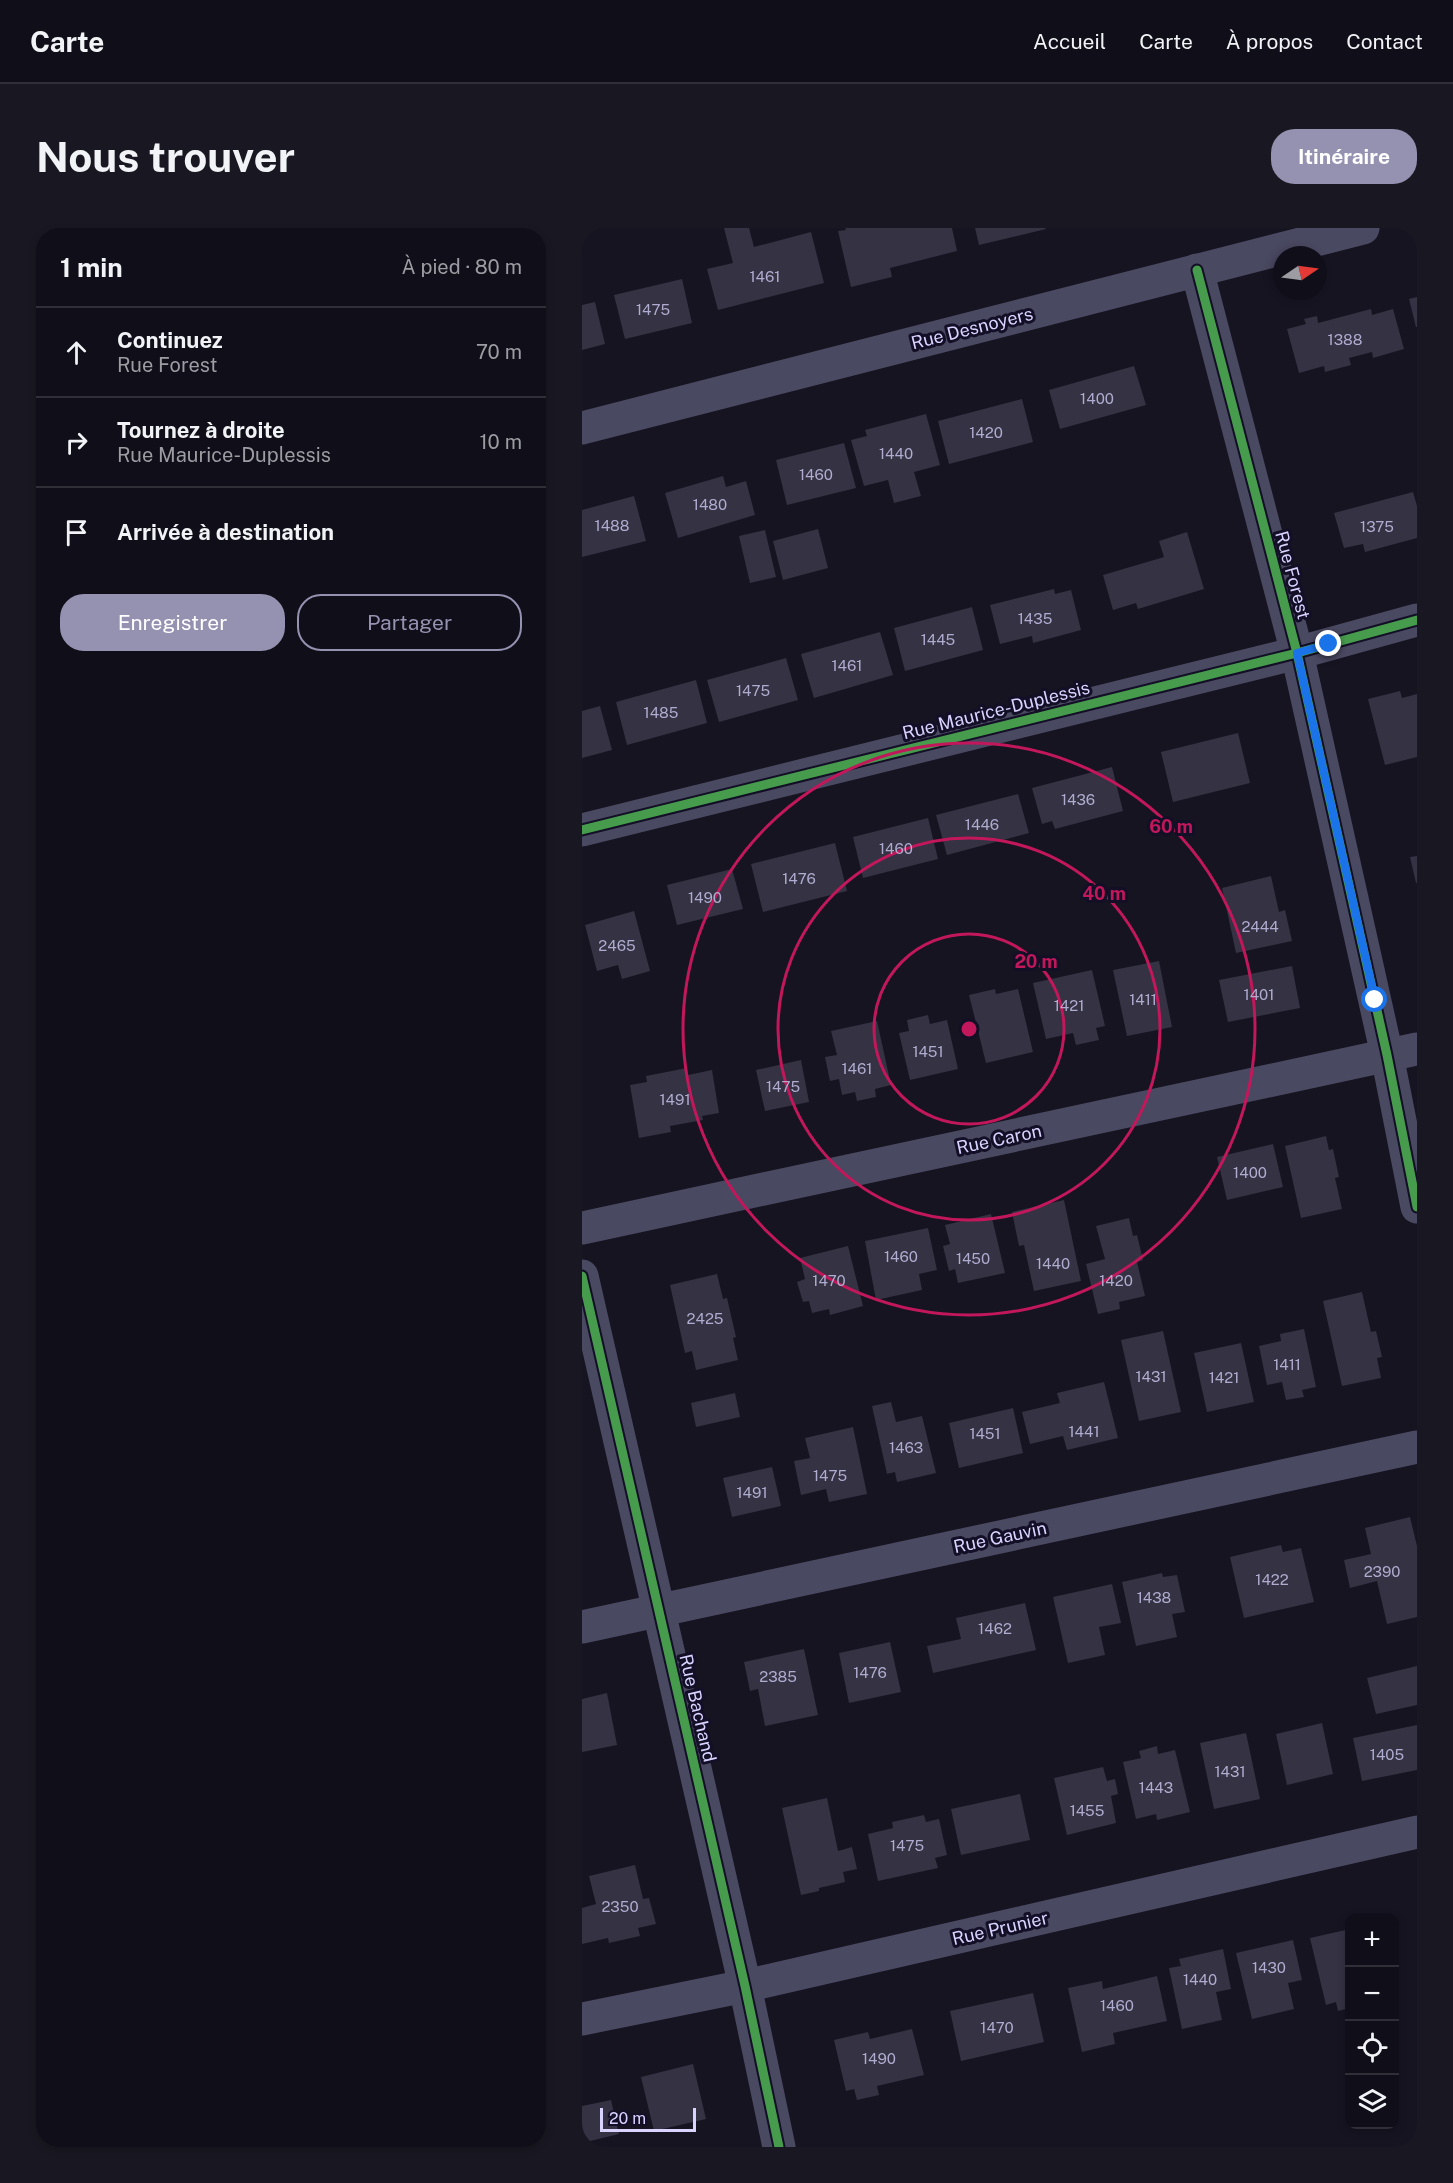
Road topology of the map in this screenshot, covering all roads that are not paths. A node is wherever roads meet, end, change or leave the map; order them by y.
1 (1363, 228) edge
2 (1197, 270) junction
3 (582, 428) edge
4 (1417, 620) edge
5 (1297, 653) junction
6 (582, 830) edge
7 (1402, 1052) edge
8 (1417, 1207) edge
9 (582, 1228) edge
10 (582, 1276) edge
11 (1417, 1447) edge
12 (659, 1611) junction
13 (582, 1627) edge
14 (1417, 1832) edge
15 (745, 1986) junction
16 (582, 2019) edge
17 (779, 2147) edge

1 - 2 street, Rue Desnoyers
2 - 3 street, Rue Desnoyers
2 - 5 street, Rue Forest
4 - 5 street, Rue Maurice-Duplessis
5 - 6 street, Rue Maurice-Duplessis
5 - 7 street, Rue Forest
7 - 8 street, Rue Forest
7 - 9 street, Rue Caron
10 - 12 street, Rue Bachand
11 - 12 street, Rue Gauvin
12 - 13 street, Rue Gauvin
12 - 15 street, Rue Bachand
14 - 15 street, Rue Prunier
15 - 16 street, Rue Prunier
15 - 17 street, Rue Bachand

